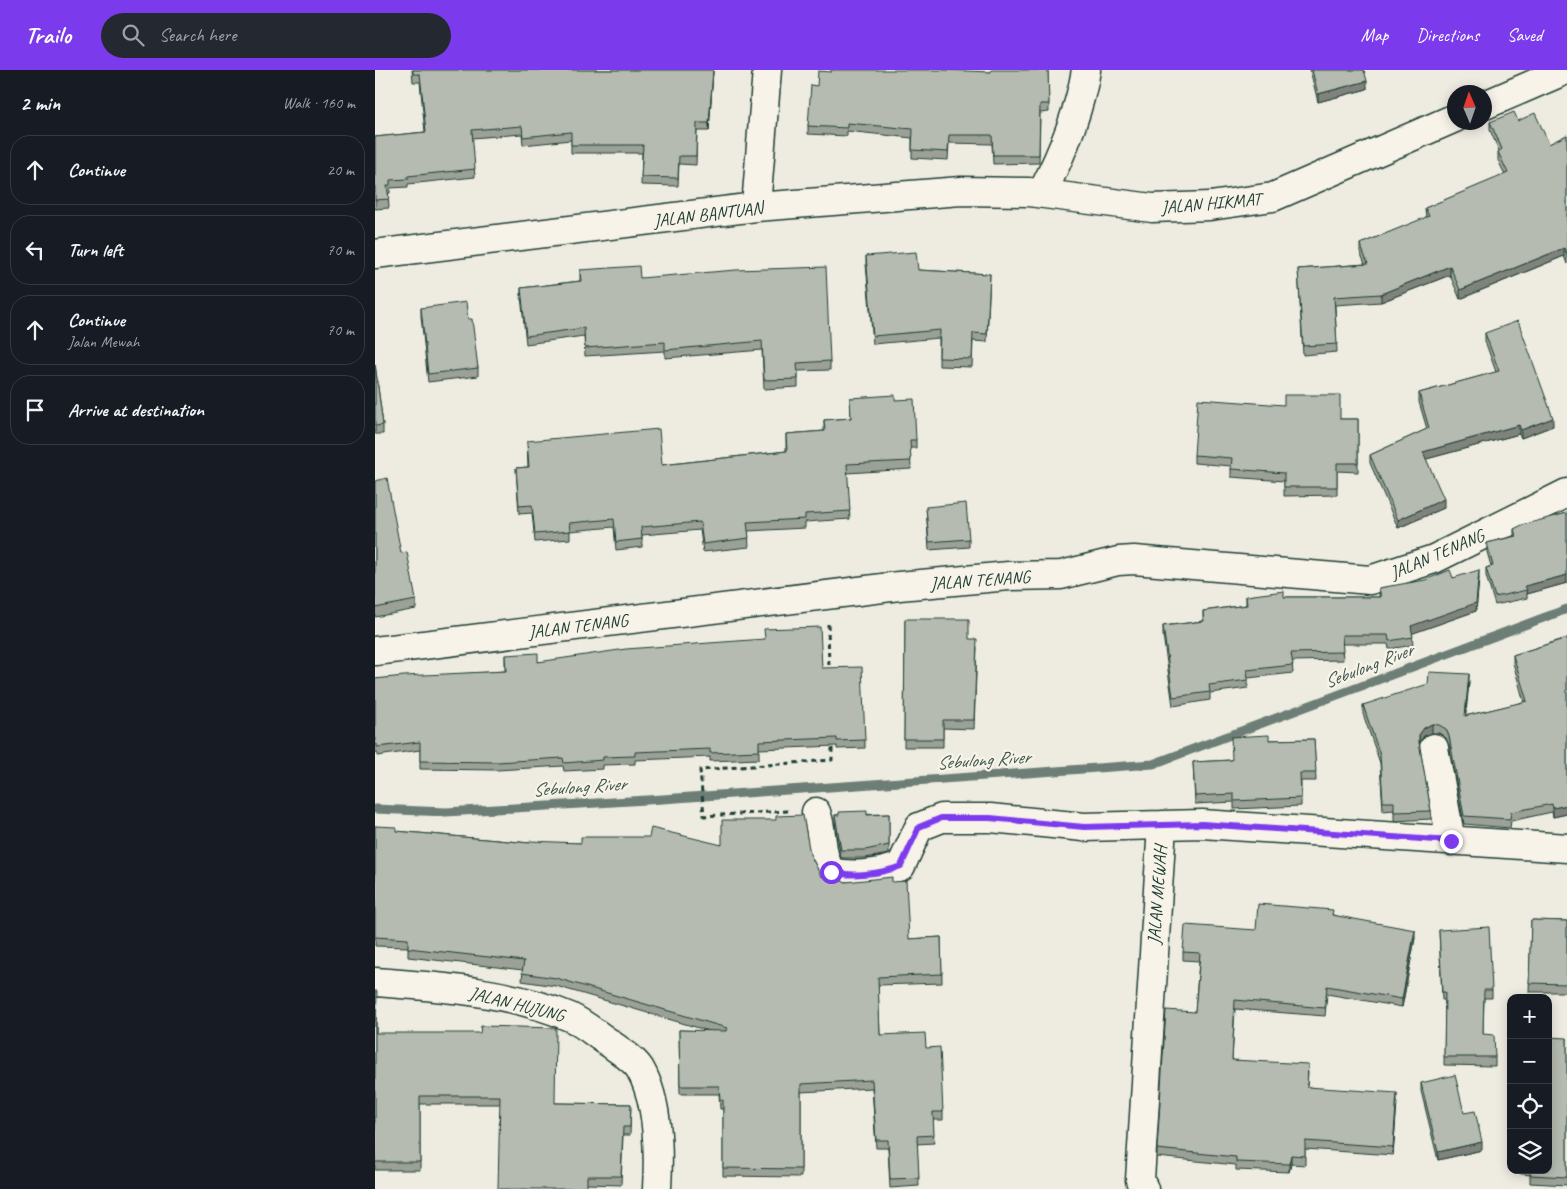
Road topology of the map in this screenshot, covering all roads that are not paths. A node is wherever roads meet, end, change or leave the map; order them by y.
1 (767, 70) edge
2 (1086, 70) edge
3 (1566, 70) edge
4 (1492, 102) edge
5 (1447, 121) edge
6 (1042, 193) junction
7 (756, 207) junction
8 (375, 254) edge
9 (1567, 493) edge
10 (375, 651) edge
11 (1434, 748) dead end
12 (816, 812) road end
13 (1162, 826) junction
14 (1451, 841) junction
15 (1567, 848) edge
16 (375, 982) edge
17 (657, 1189) edge
18 (1144, 1189) edge

1 - 7 street
2 - 6 street
3 - 4 street
5 - 6 street, JALAN HIKMAT
6 - 7 street, JALAN BANTUAN
7 - 8 street, JALAN BANTUAN
9 - 10 street, JALAN TENANG
11 - 14 street
12 - 13 street
13 - 14 street, JALAN MEWAH
13 - 18 street, JALAN MEWAH
14 - 15 street, JALAN MEWAH
16 - 17 street, JALAN HUJUNG

